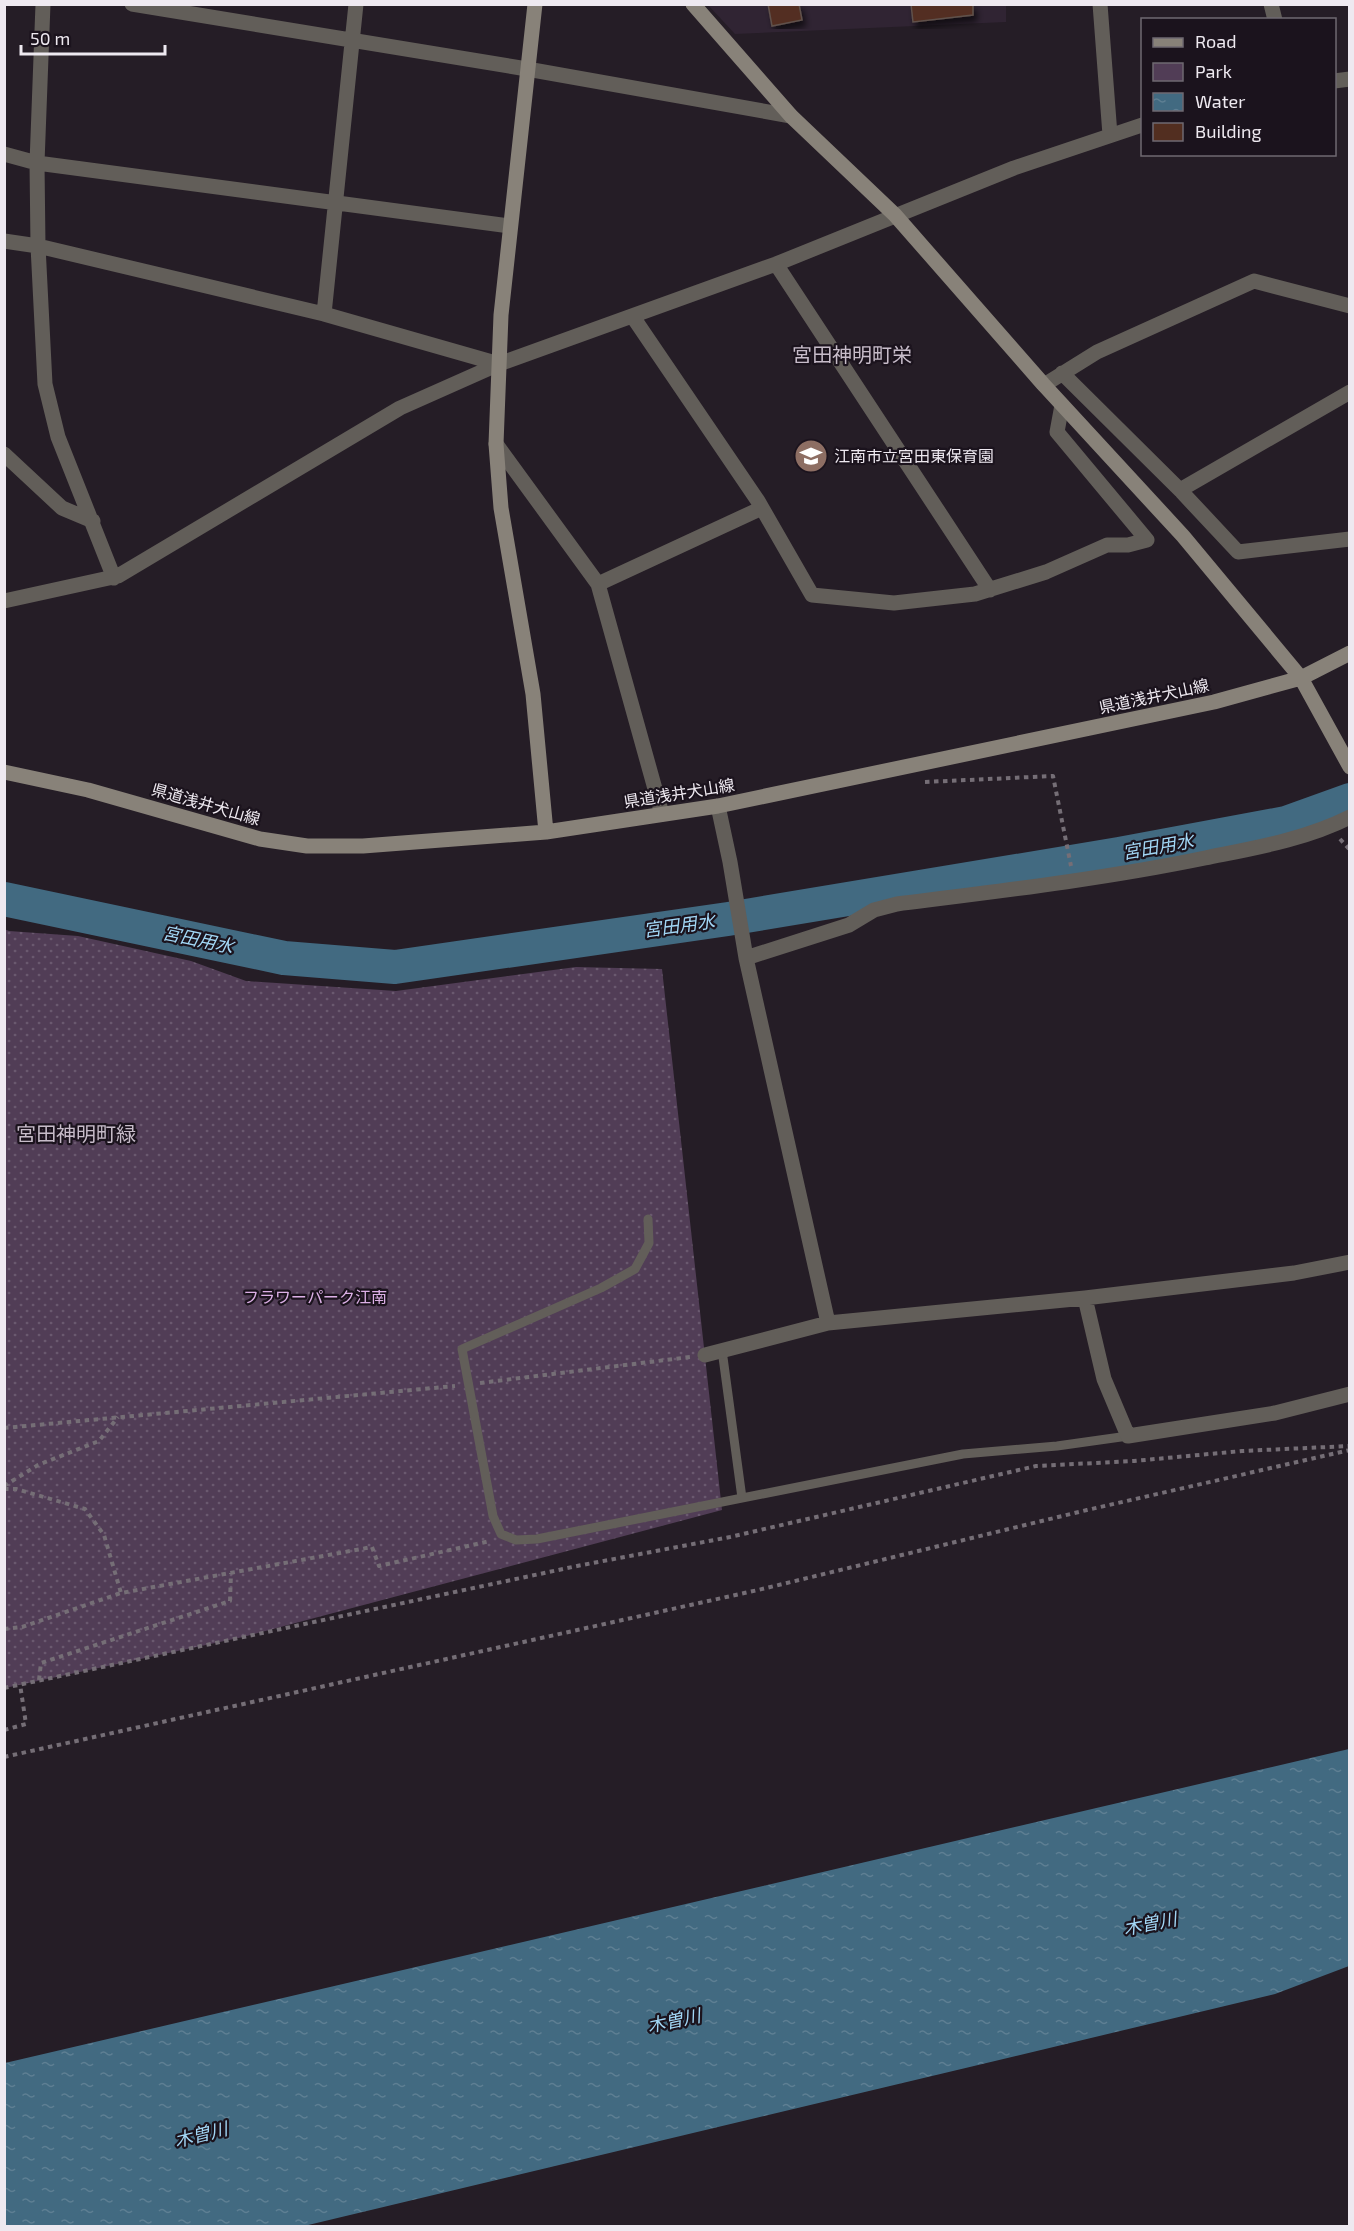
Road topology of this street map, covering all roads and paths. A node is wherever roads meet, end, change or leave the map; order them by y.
1 (43, 4) edge
2 (132, 4) edge
3 (356, 4) edge
4 (534, 4) edge
5 (693, 4) edge
6 (1100, 4) edge
7 (163, 7) edge
8 (352, 40) junction
9 (527, 69) junction
10 (791, 116) junction
11 (1141, 127) edge
12 (1110, 135) junction
13 (4, 154) edge
14 (37, 163) junction
15 (334, 203) junction
16 (895, 215) junction
17 (510, 226) junction
18 (4, 241) edge
19 (38, 246) junction
20 (776, 264) junction
21 (1350, 306) edge
22 (324, 314) junction
23 (633, 317) junction
24 (499, 364) junction
25 (1062, 373) junction
26 (1044, 385) junction
27 (1350, 392) edge
28 (1062, 405) junction
29 (496, 444) junction
30 (4, 454) edge
31 (1180, 490) junction
32 (762, 507) junction
33 (93, 521) junction
34 (1350, 539) edge
35 (114, 578) junction
36 (598, 584) junction
37 (990, 590) junction
38 (4, 602) edge
39 (1350, 653) edge
40 (1301, 678) junction
41 (1348, 764) edge
42 (900, 769) junction
43 (4, 772) edge
44 (718, 806) junction
45 (662, 814) junction
46 (1350, 817) edge
47 (546, 832) junction
48 (1072, 874) dead end
49 (746, 958) junction
50 (648, 1219) dead end
51 (1350, 1262) edge
52 (1086, 1298) junction
53 (828, 1323) junction
54 (723, 1350) junction
55 (705, 1355) joint
56 (468, 1385) junction
57 (1350, 1394) edge
58 (118, 1417) junction
59 (4, 1428) edge
60 (1128, 1436) junction
61 (1350, 1448) edge
62 (4, 1487) edge
63 (742, 1498) junction
64 (501, 1534) junction
65 (231, 1573) junction
66 (121, 1593) junction
67 (4, 1629) edge
68 (39, 1680) junction
69 (20, 1684) junction
70 (4, 1688) edge
71 (4, 1730) edge
72 (4, 1757) edge

1 - 14 street
2 - 7 street
3 - 8 street
4 - 9 street
5 - 10 street
6 - 12 street
7 - 8 street
8 - 9 street
8 - 15 street
9 - 10 street
9 - 17 street
10 - 16 street
11 - 12 street
12 - 16 street
13 - 14 street
14 - 15 street
14 - 19 street
15 - 17 street
15 - 22 street
16 - 20 street
16 - 26 street
17 - 24 street
18 - 19 street
19 - 22 street
19 - 33 street
20 - 23 street
20 - 37 street
21 - 25 street
22 - 24 street
23 - 24 street
23 - 32 street
24 - 29 street
24 - 35 street
25 - 26 street
25 - 31 street
26 - 28 street
27 - 31 street
28 - 37 street
28 - 40 street
29 - 36 street
29 - 47 street
30 - 33 street
31 - 34 street
32 - 36 street
32 - 37 street
33 - 35 street
35 - 38 street
36 - 45 street
39 - 40 street, 県道浅井犬山線
40 - 41 street
40 - 42 street, 県道浅井犬山線
42 - 44 street, 県道浅井犬山線
42 - 48 path
43 - 47 street, 県道浅井犬山線
44 - 45 street, 県道浅井犬山線
44 - 49 street
45 - 47 street, 県道浅井犬山線
46 - 49 street
49 - 53 street
50 - 56 lane
51 - 52 street
52 - 53 street
52 - 60 street
53 - 54 street
54 - 55 street
54 - 63 lane
55 - 56 path
56 - 58 path
56 - 64 lane
57 - 60 street
58 - 59 path
58 - 62 path
60 - 63 lane
61 - 68 path
61 - 72 path
62 - 66 path
63 - 64 lane
64 - 65 path
65 - 66 path
65 - 68 path
66 - 67 path
68 - 69 path
69 - 70 path
69 - 71 path

